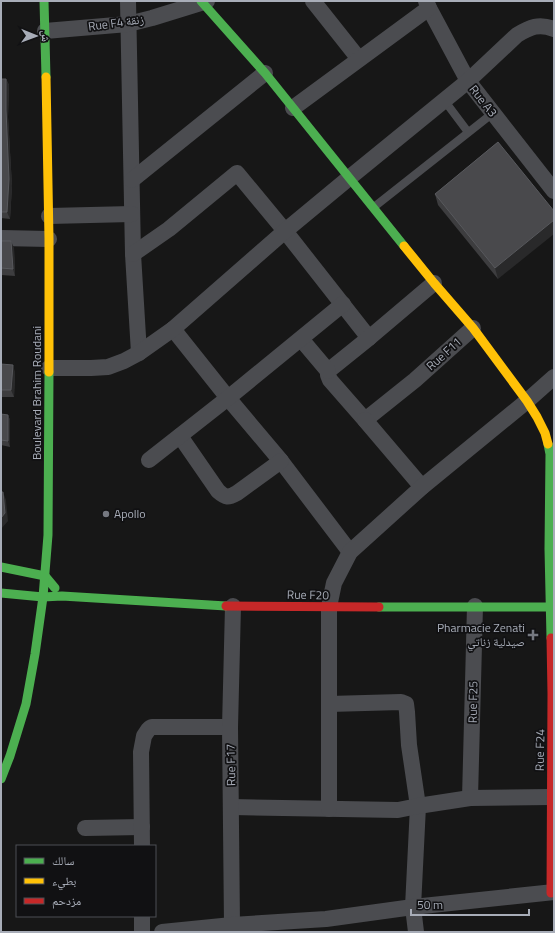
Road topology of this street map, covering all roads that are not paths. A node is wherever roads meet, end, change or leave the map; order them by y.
1 (44, 1) edge
2 (128, 1) edge
3 (313, 1) edge
4 (203, 2) edge
5 (427, 4) edge
6 (128, 24) junction
7 (554, 29) edge
8 (45, 31) junction
9 (359, 59) junction
10 (265, 73) junction
11 (468, 81) junction
12 (444, 100) junction
13 (293, 108) junction
14 (493, 113) junction
15 (468, 132) junction
16 (349, 178) junction
17 (132, 180) junction
18 (554, 191) edge
19 (373, 207) junction
20 (132, 214) junction
21 (49, 216) junction
22 (285, 231) junction
23 (1, 238) edge
24 (49, 240) junction
25 (133, 254) junction
26 (434, 283) junction
27 (343, 304) junction
28 (473, 328) junction
29 (173, 329) junction
30 (369, 338) junction
31 (301, 339) junction
32 (140, 353) junction
33 (49, 368) junction
34 (328, 371) junction
35 (554, 377) edge
36 (228, 398) junction
37 (527, 401) junction
38 (365, 420) junction
39 (180, 436) junction
40 (149, 460) dead end
41 (281, 461) junction
42 (422, 487) junction
43 (350, 552) junction
44 (1, 567) edge
45 (45, 576) junction
46 (1, 593) edge
47 (62, 596) junction
48 (44, 597) junction
49 (233, 606) junction
50 (475, 606) junction
51 (329, 607) junction
52 (553, 607) edge
53 (553, 694) edge
54 (329, 704) junction
55 (230, 727) junction
56 (1, 779) edge
57 (551, 797) junction
58 (470, 798) junction
59 (418, 806) junction
60 (232, 807) junction
61 (329, 809) junction
62 (553, 824) edge
63 (142, 827) junction
64 (85, 828) dead end
65 (142, 845) edge
66 (553, 892) edge
67 (413, 907) junction
68 (142, 917) edge
69 (232, 925) junction
70 (327, 925) edge
71 (142, 932) edge
72 (162, 932) edge
73 (416, 932) edge

1 - 8 street, Boulevard Brahim Roudani
2 - 6 street
3 - 9 street
4 - 6 street, Rue F4 زنقة
4 - 10 street, Rue F24
5 - 9 street
5 - 11 street, Rue A3
6 - 8 street, Rue F4 زنقة
6 - 17 street
7 - 11 street
8 - 21 street, Boulevard Brahim Roudani
9 - 13 street
10 - 13 street, Rue F24
10 - 17 street
11 - 12 street
11 - 14 street, Rue A3
12 - 15 lane
12 - 16 street
13 - 16 street, Rue F24
14 - 15 lane
14 - 18 street, Rue A3
15 - 19 lane
16 - 19 street, Rue F24
16 - 22 street
17 - 20 street
19 - 26 street, Rue F24
20 - 21 street
20 - 25 street
21 - 24 street, Boulevard Brahim Roudani
22 - 25 street
22 - 27 street
22 - 29 street
23 - 24 street
24 - 33 street, Boulevard Brahim Roudani
25 - 32 street
26 - 28 street, Rue F24
26 - 30 street
27 - 30 street
27 - 31 street
28 - 37 street, Rue F24
28 - 38 street, Rue F11
29 - 32 street
29 - 36 street
30 - 34 street
31 - 34 street
31 - 36 street
32 - 33 street
33 - 45 street, Boulevard Brahim Roudani
34 - 38 street
35 - 37 street
36 - 39 street
36 - 41 street
37 - 42 street
37 - 52 street, Rue F24
38 - 42 street
39 - 40 street
39 - 41 street
41 - 43 street
42 - 43 street
43 - 51 street
44 - 45 street
45 - 47 street
45 - 48 street, Boulevard Brahim Roudani
46 - 48 street, Rue F20
47 - 48 street, Rue F20
47 - 49 street, Rue F20
48 - 56 street, Boulevard Brahim Roudani
49 - 51 street, Rue F20
49 - 55 street, Rue F17
50 - 51 street, Rue F20
50 - 52 street, Rue F20
50 - 58 street, Rue F25
51 - 54 street
52 - 53 street, Rue F24
53 - 57 street, Rue F24
54 - 59 street
54 - 61 street
55 - 60 street, Rue F17
55 - 63 street
57 - 58 street
57 - 62 street, Rue F24
58 - 59 street
59 - 61 street
59 - 67 street
60 - 61 street
60 - 69 street, Rue F17
62 - 66 street, Rue F24
63 - 64 street
63 - 65 street
66 - 67 street
67 - 70 street
67 - 73 street
68 - 71 street
69 - 70 street
69 - 72 street

